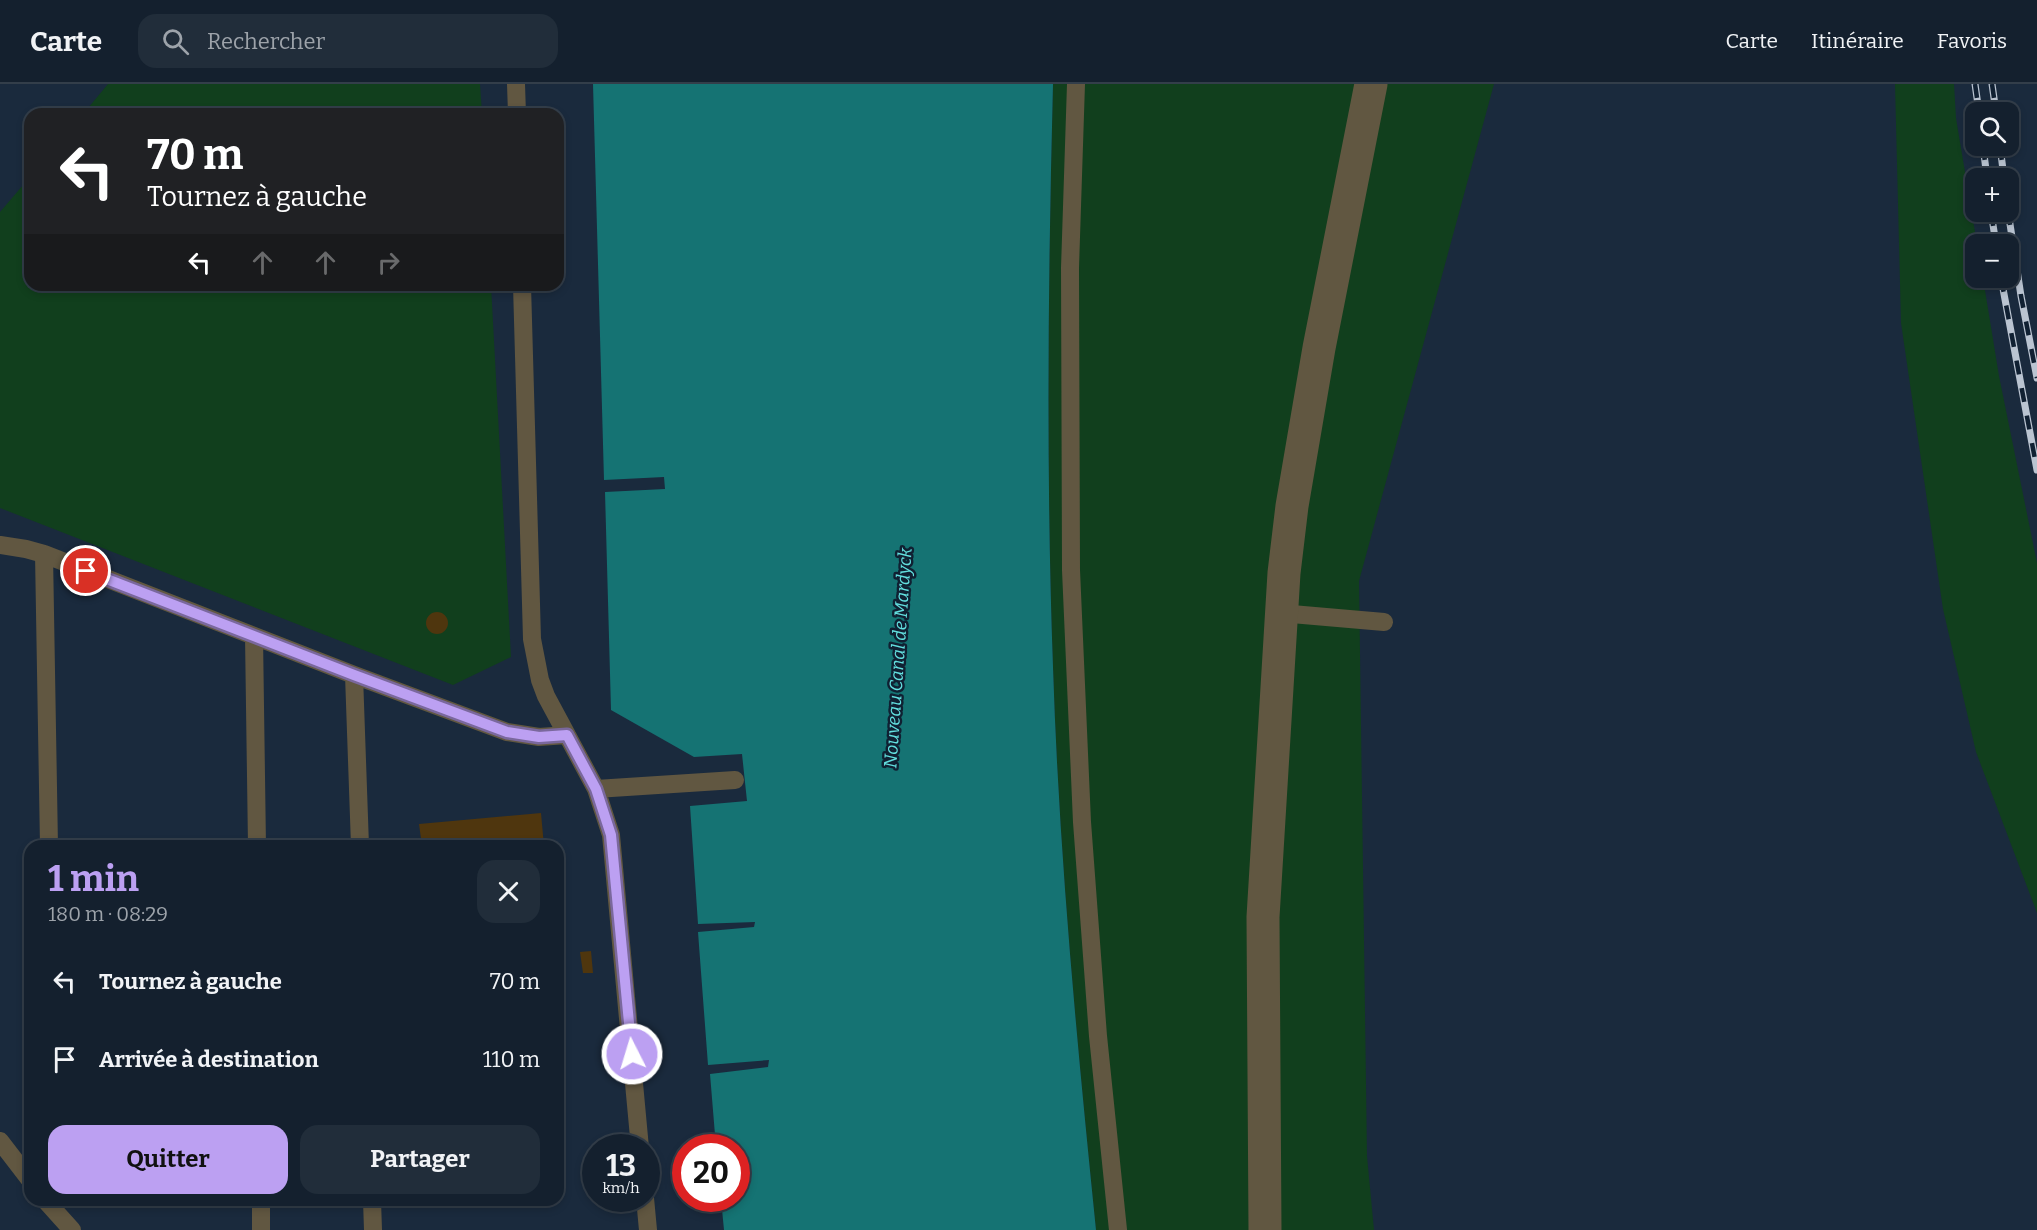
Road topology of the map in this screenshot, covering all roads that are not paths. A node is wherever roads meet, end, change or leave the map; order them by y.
1 (516, 84) edge
2 (1076, 84) edge
3 (1371, 84) edge
4 (517, 108) edge
5 (522, 291) edge
6 (0, 545) edge
7 (44, 554) junction
8 (1281, 613) junction
9 (1384, 622) dead end
10 (255, 636) junction
11 (354, 675) junction
12 (567, 735) junction
13 (735, 780) dead end
14 (596, 789) junction
15 (49, 840) edge
16 (257, 840) edge
17 (360, 840) edge
18 (639, 1134) edge
19 (0, 1141) edge
20 (24, 1172) edge
21 (54, 1206) edge
22 (261, 1206) edge
23 (372, 1206) edge
24 (646, 1212) edge
25 (72, 1230) edge
26 (261, 1230) edge
27 (373, 1230) edge
28 (648, 1230) edge
29 (1118, 1230) edge
30 (1265, 1230) edge

1 - 4 lane
2 - 29 lane
3 - 8 street
5 - 12 lane
6 - 7 lane
7 - 10 lane
7 - 15 lane
8 - 9 lane
8 - 30 street
10 - 11 lane
10 - 16 lane
11 - 12 lane
11 - 17 lane
12 - 14 lane
13 - 14 lane
14 - 18 lane
19 - 20 lane
21 - 25 lane
22 - 26 lane
23 - 27 lane
24 - 28 lane

